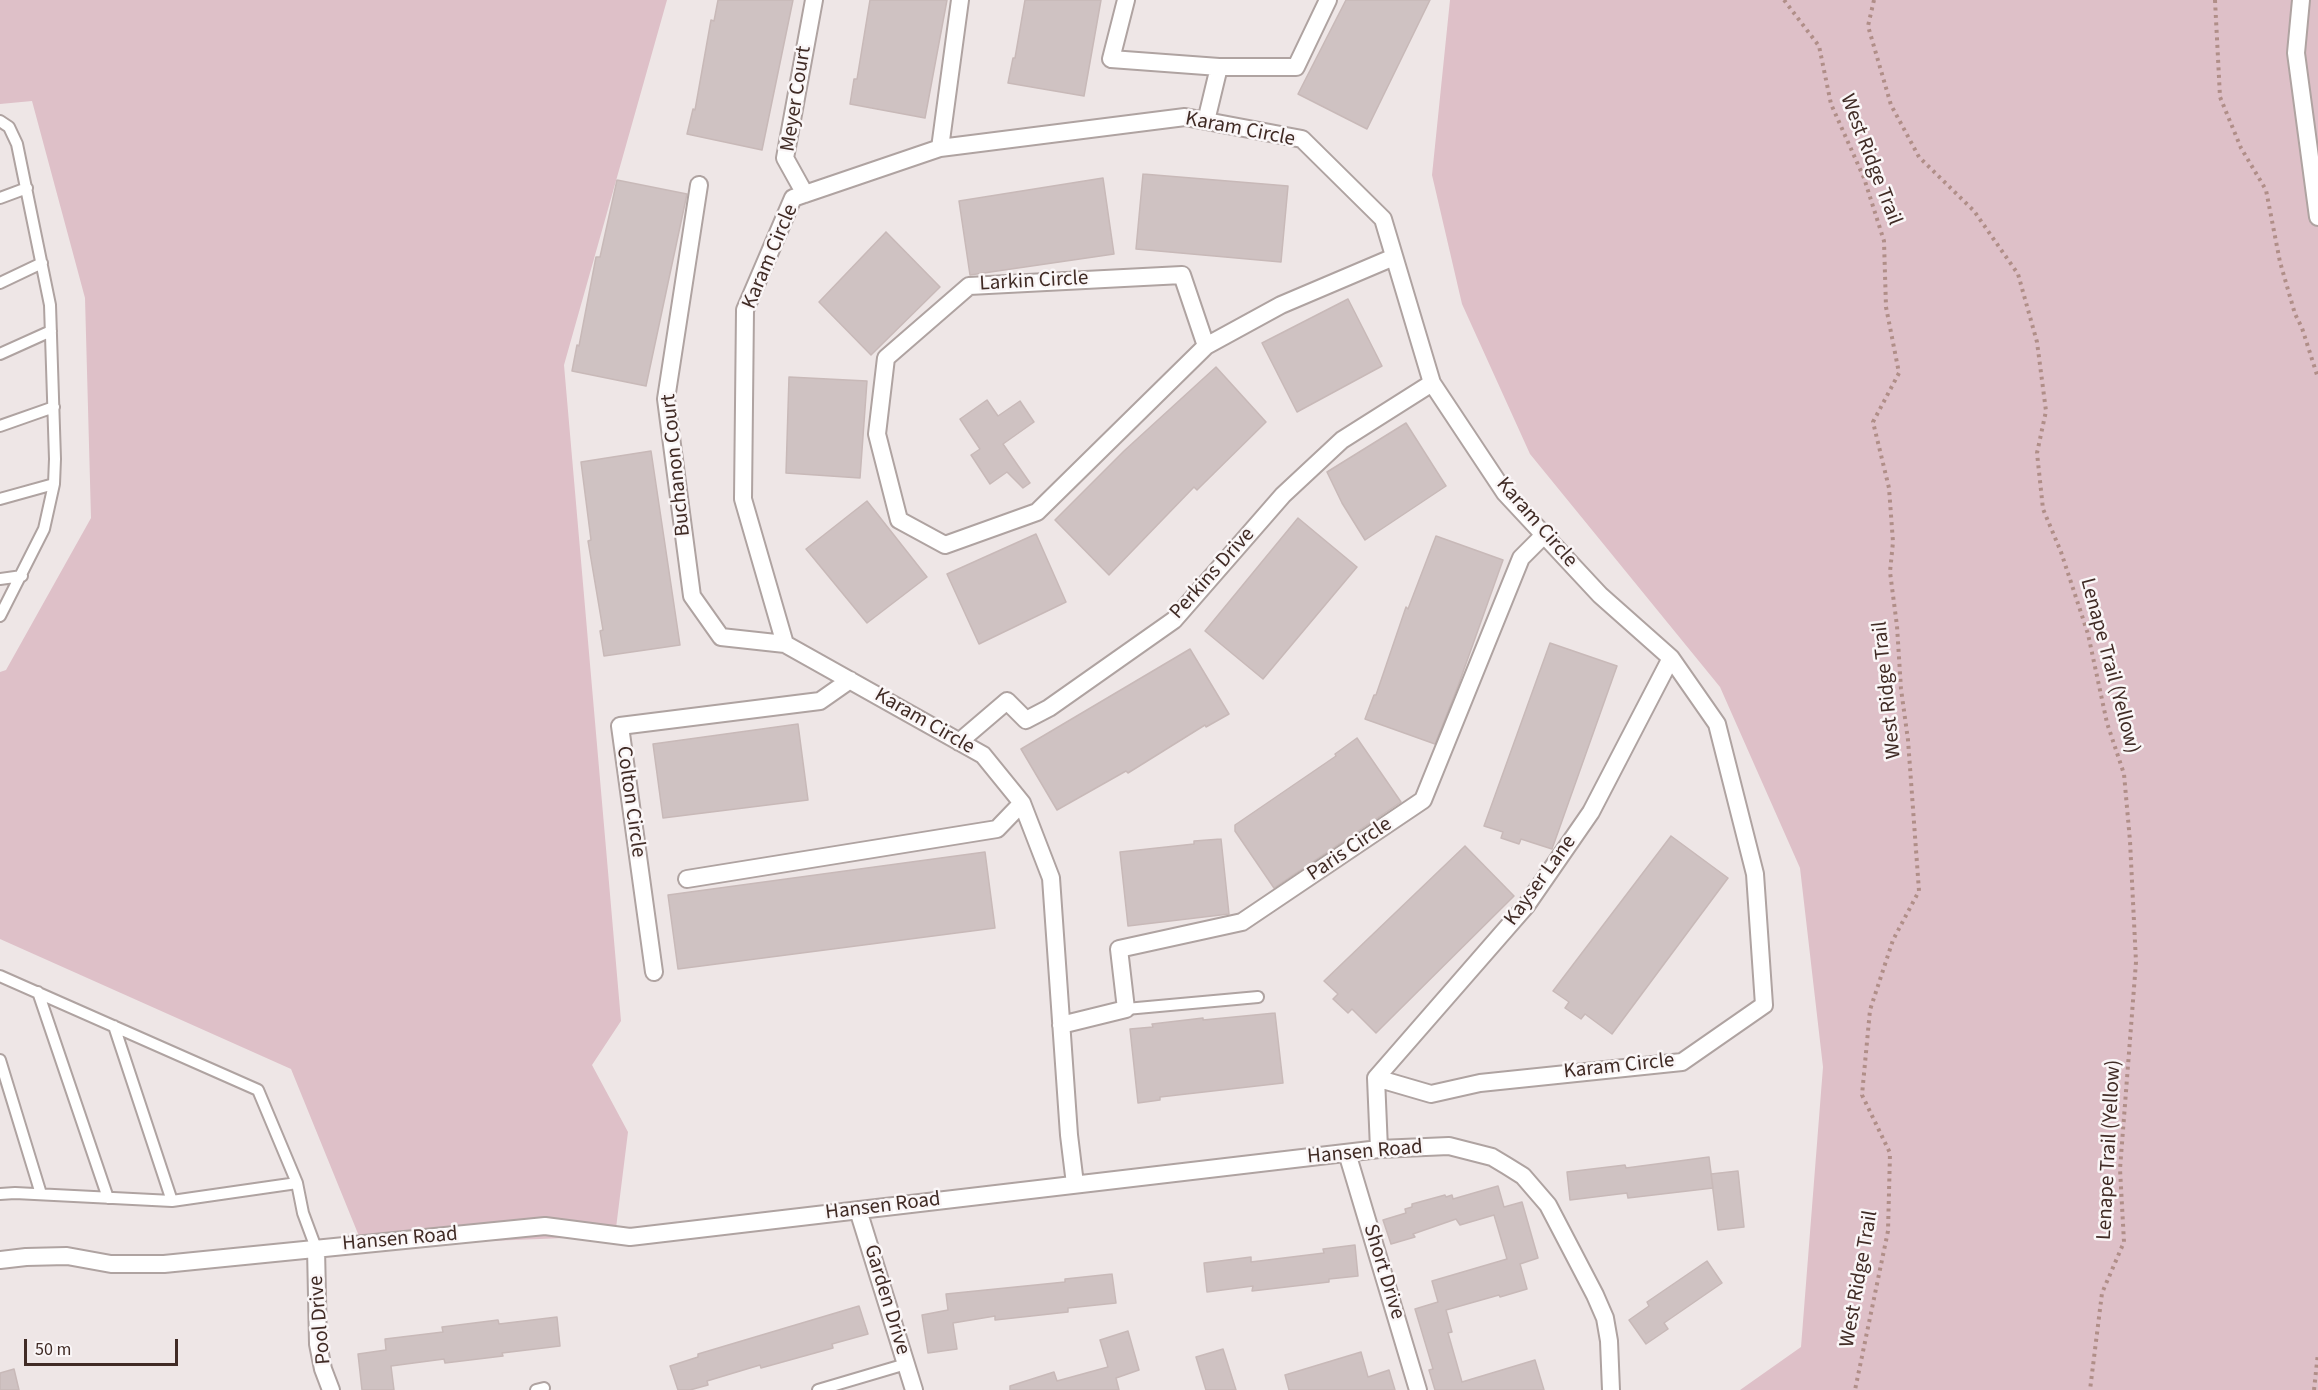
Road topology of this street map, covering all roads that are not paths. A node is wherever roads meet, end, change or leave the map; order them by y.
1 (814, 0) edge
2 (960, 0) edge
3 (1126, 0) edge
4 (1328, 0) edge
5 (2301, 0) edge
6 (1219, 67) junction
7 (0, 121) edge
8 (1206, 121) junction
9 (939, 148) junction
10 (699, 185) dead end
11 (27, 188) junction
12 (805, 194) junction
13 (0, 198) edge
14 (2318, 217) edge
15 (1394, 257) junction
16 (42, 263) junction
17 (0, 283) edge
18 (51, 331) junction
19 (1206, 346) junction
20 (0, 354) edge
21 (1432, 383) junction
22 (54, 407) junction
23 (0, 426) edge
24 (54, 484) junction
25 (0, 499) edge
26 (1544, 535) junction
27 (22, 576) junction
28 (0, 579) edge
29 (0, 616) edge
30 (785, 644) junction
31 (1671, 658) junction
32 (850, 680) junction
33 (959, 742) junction
34 (1022, 803) junction
35 (687, 879) dead end
36 (654, 972) dead end
37 (0, 976) edge
38 (38, 992) junction
39 (1258, 997) dead end
40 (1125, 1009) junction
41 (1061, 1025) junction
42 (114, 1026) junction
43 (0, 1060) edge
44 (1376, 1078) junction
45 (1378, 1149) junction
46 (1347, 1153) junction
47 (297, 1183) junction
48 (1075, 1184) junction
49 (0, 1194) edge
50 (41, 1194) junction
51 (108, 1198) junction
52 (172, 1201) junction
53 (858, 1210) junction
54 (316, 1248) junction
55 (0, 1260) edge
56 (906, 1364) junction
57 (331, 1390) edge
58 (818, 1390) edge
59 (914, 1390) edge
60 (1419, 1390) edge
61 (1611, 1390) edge

1 - 12 street, Meyer Court
2 - 9 street
3 - 6 street
4 - 6 street
5 - 14 street
6 - 8 street
7 - 11 lane
8 - 9 street, Karam Circle
8 - 15 street, Karam Circle
9 - 12 street, Karam Circle
10 - 30 street, Buchanon Court
11 - 13 lane
11 - 16 lane
12 - 30 street, Karam Circle
15 - 19 street, Larkin Circle
15 - 21 street, Karam Circle
16 - 17 lane
16 - 18 lane
18 - 20 lane
18 - 22 lane
19 - 19 street, Larkin Circle
21 - 26 street, Karam Circle
21 - 33 street, Perkins Drive
22 - 23 lane
22 - 24 lane
24 - 25 lane
24 - 27 lane
26 - 31 street, Karam Circle
26 - 40 street, Paris Circle
27 - 28 lane
27 - 29 lane
30 - 32 street, Karam Circle
31 - 44 street, Kayser Lane
31 - 44 street, Karam Circle
32 - 33 street, Karam Circle
32 - 36 street, Colton Circle
33 - 34 street, Karam Circle
34 - 35 street
34 - 41 street, Karam Circle
37 - 38 lane
38 - 42 lane
38 - 51 lane
39 - 40 lane
40 - 41 street
41 - 48 street, Karam Circle
42 - 47 lane
42 - 52 lane
43 - 50 lane
44 - 45 street
45 - 46 street, Hansen Road
45 - 61 street, Hansen Road
46 - 48 street, Hansen Road
46 - 60 street, Short Drive
47 - 52 lane
47 - 54 lane
48 - 53 street, Hansen Road
49 - 50 lane
50 - 51 lane
51 - 52 lane
53 - 54 street, Hansen Road
53 - 56 street, Garden Drive
54 - 55 street, Hansen Road
54 - 57 street, Pool Drive
56 - 58 lane
56 - 59 street, Garden Drive

